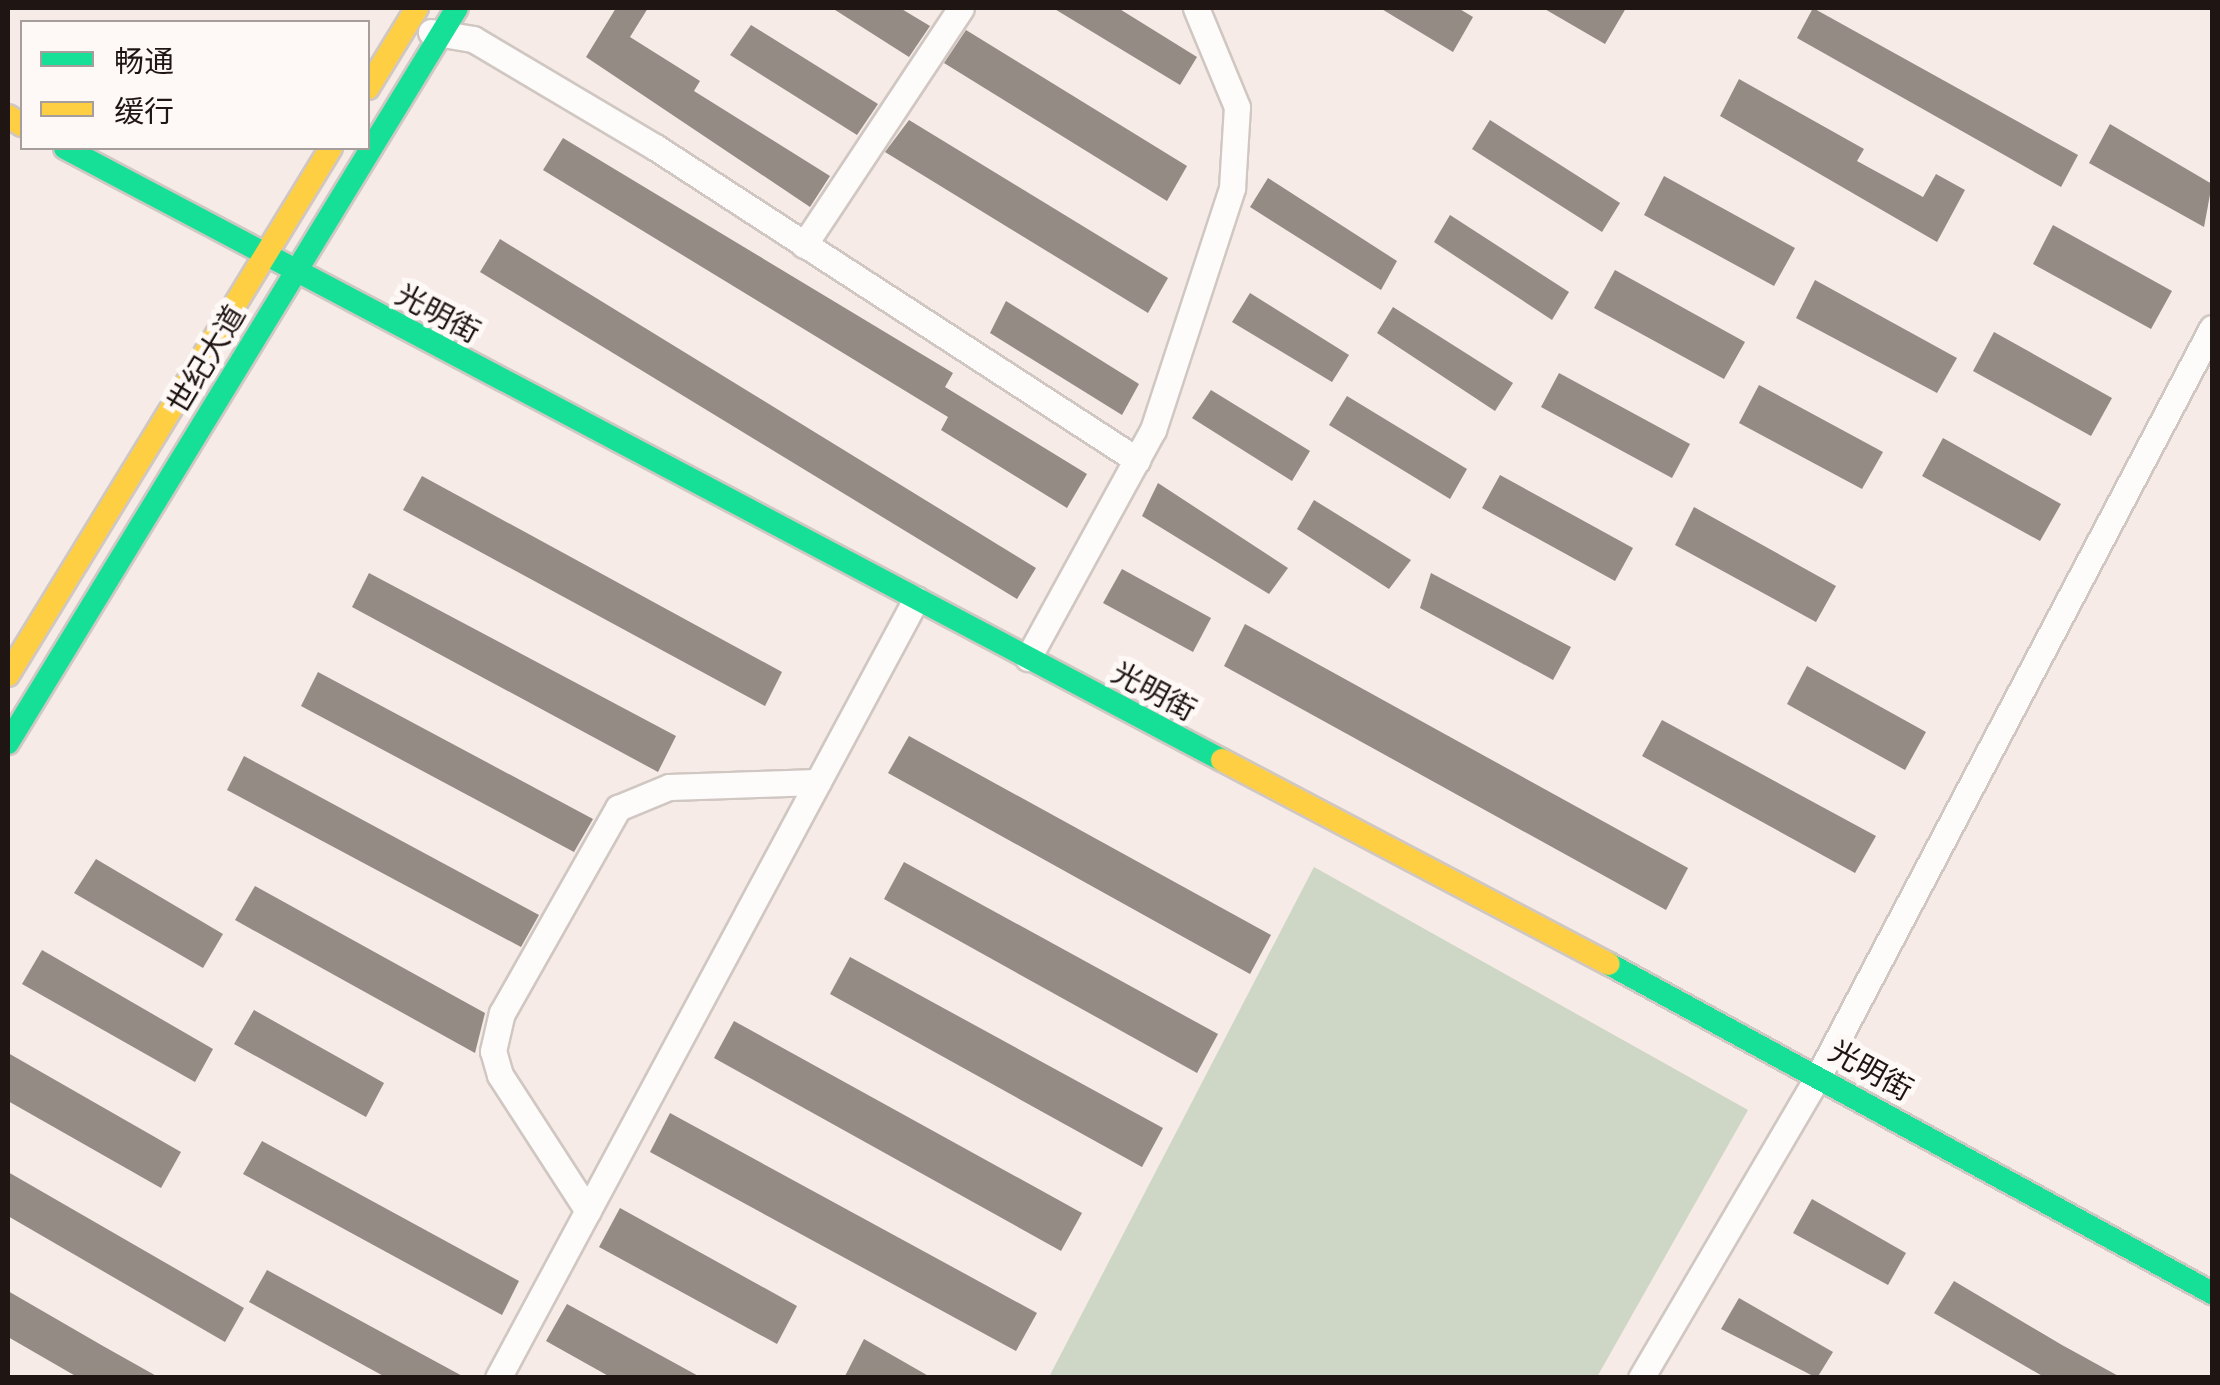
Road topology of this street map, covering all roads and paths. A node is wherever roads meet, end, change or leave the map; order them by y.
1 (458, 8) edge
2 (961, 8) edge
3 (1196, 8) edge
4 (412, 15) edge
5 (440, 36) junction
6 (370, 85) edge
7 (69, 150) edge
8 (330, 150) edge
9 (370, 150) edge
10 (370, 150) edge
11 (804, 246) junction
12 (264, 255) junction
13 (295, 272) junction
14 (2212, 328) edge
15 (1137, 460) junction
16 (916, 599) junction
17 (1028, 658) junction
18 (8, 676) edge
19 (8, 743) edge
20 (818, 782) junction
21 (1819, 1075) junction
22 (588, 1211) junction
23 (2212, 1293) edge
24 (498, 1378) edge
25 (1641, 1378) edge

1 - 5 street, 世纪大道
2 - 11 street
3 - 15 street
4 - 5 street
4 - 6 street
5 - 10 street, 世纪大道
5 - 11 street
7 - 12 street, 光明街
8 - 12 street, 世纪大道
9 - 13 street, 世纪大道
11 - 15 street
12 - 13 street, 光明街
12 - 18 street, 世纪大道
13 - 16 street, 光明街
13 - 19 street, 世纪大道
14 - 21 street
15 - 17 street
16 - 17 street, 光明街
16 - 20 street
17 - 21 street, 光明街
20 - 22 street
20 - 22 street
21 - 23 street, 光明街
21 - 25 street
22 - 24 street

